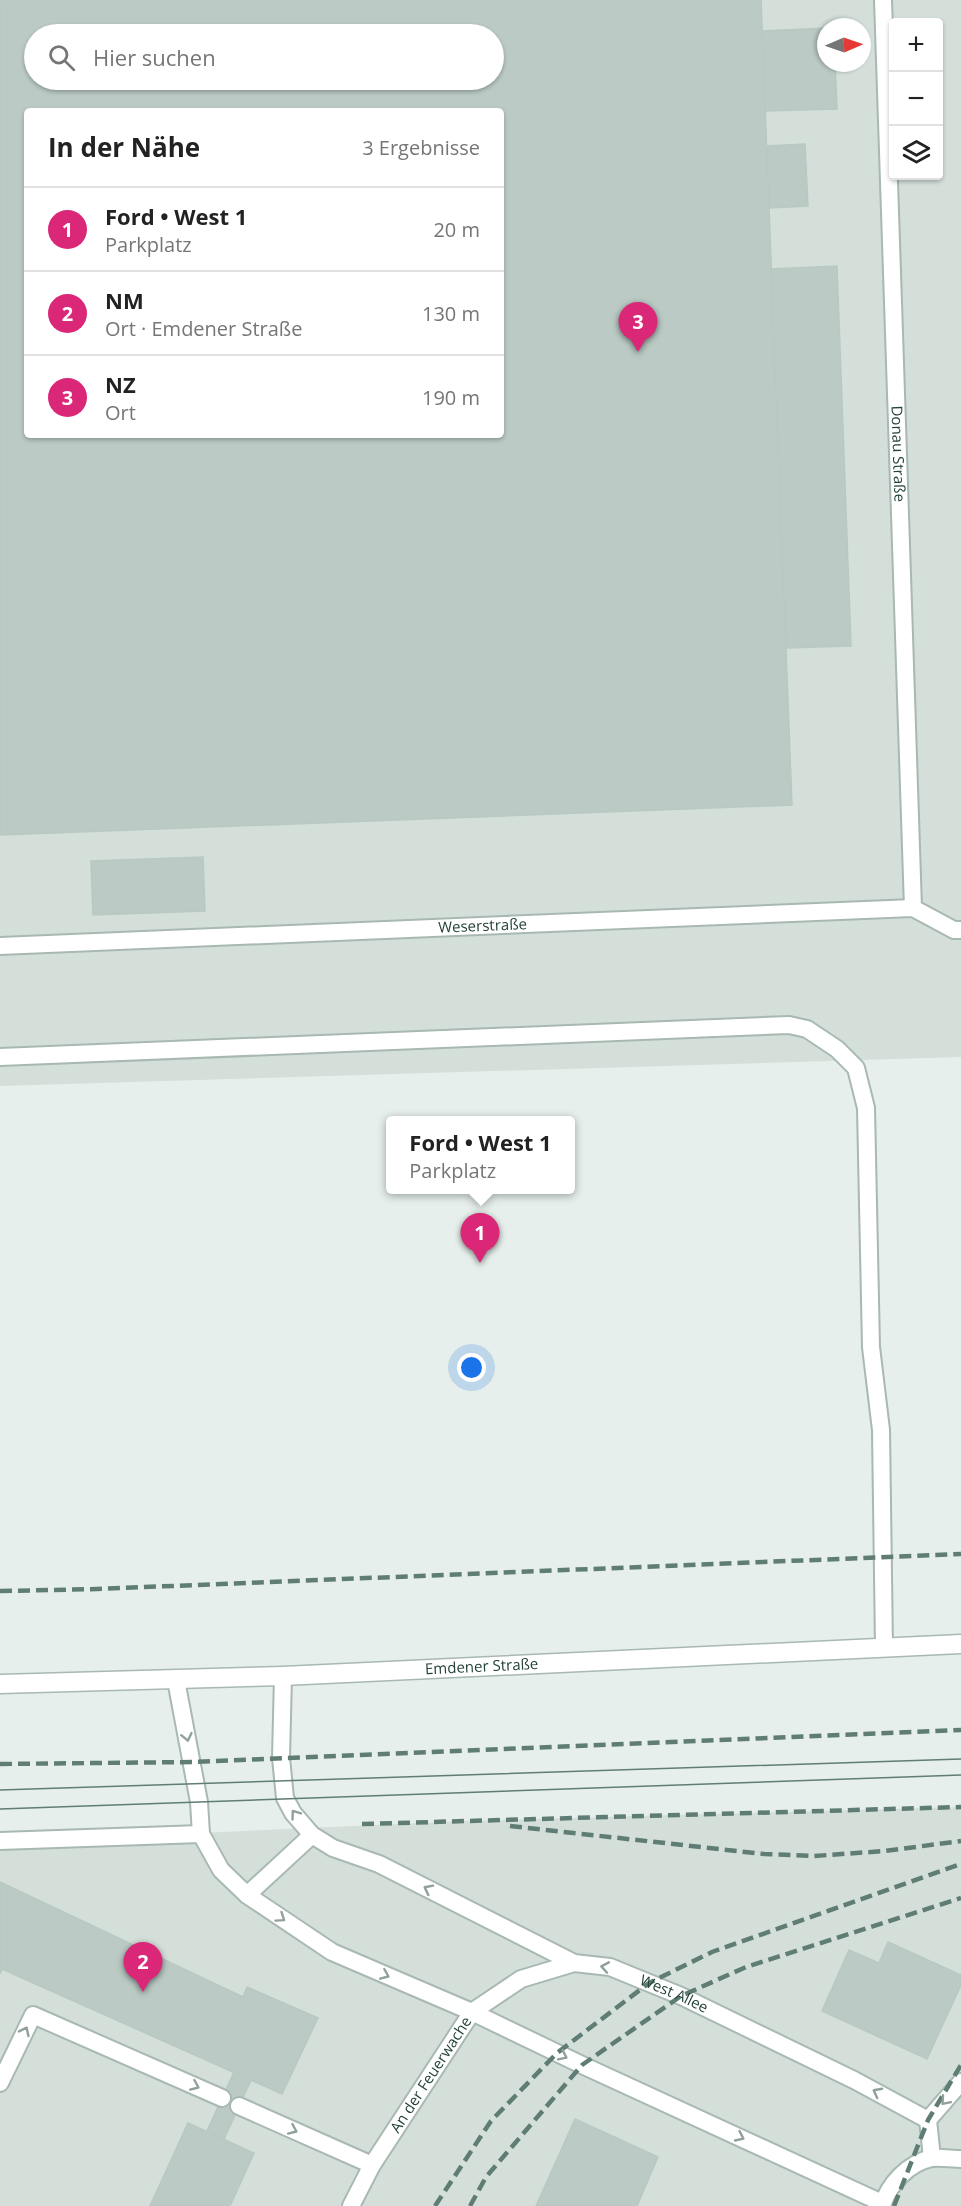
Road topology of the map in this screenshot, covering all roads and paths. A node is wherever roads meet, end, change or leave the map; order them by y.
1 (883, 0) edge
2 (913, 908) junction
3 (961, 930) edge
4 (0, 946) edge
5 (0, 1057) edge
6 (961, 1644) edge
7 (884, 1647) junction
8 (283, 1676) junction
9 (176, 1680) junction
10 (0, 1684) edge
11 (201, 1834) junction
12 (312, 1835) junction
13 (0, 1841) edge
14 (247, 1895) junction
15 (574, 1963) junction
16 (472, 2012) junction
17 (961, 2082) edge
18 (0, 2084) edge
19 (222, 2098) dead end
20 (239, 2106) dead end
21 (928, 2120) junction
22 (932, 2158) junction
23 (961, 2159) edge
24 (372, 2165) junction
25 (882, 2204) edge
26 (351, 2206) edge

1 - 2 lane, Donau Straße
2 - 3 lane
2 - 4 lane, Weserstraße
5 - 7 lane
6 - 7 street, Emdener Straße
7 - 8 street, Emdener Straße
8 - 9 street, Emdener Straße
12 -> 8 lane
9 - 10 street, Emdener Straße
9 -> 11 lane
11 - 13 lane
11 - 14 lane
12 - 14 lane
15 -> 12 lane, West Allee
14 -> 16 lane
15 - 16 lane, An der Feuerwache
21 -> 15 lane, West Allee
16 - 24 lane, An der Feuerwache
16 -> 25 lane
17 -> 21 lane
18 -> 19 lane
20 -> 24 lane
21 - 22 lane
22 - 23 lane
22 - 25 lane
24 - 26 lane, An der Feuerwache

